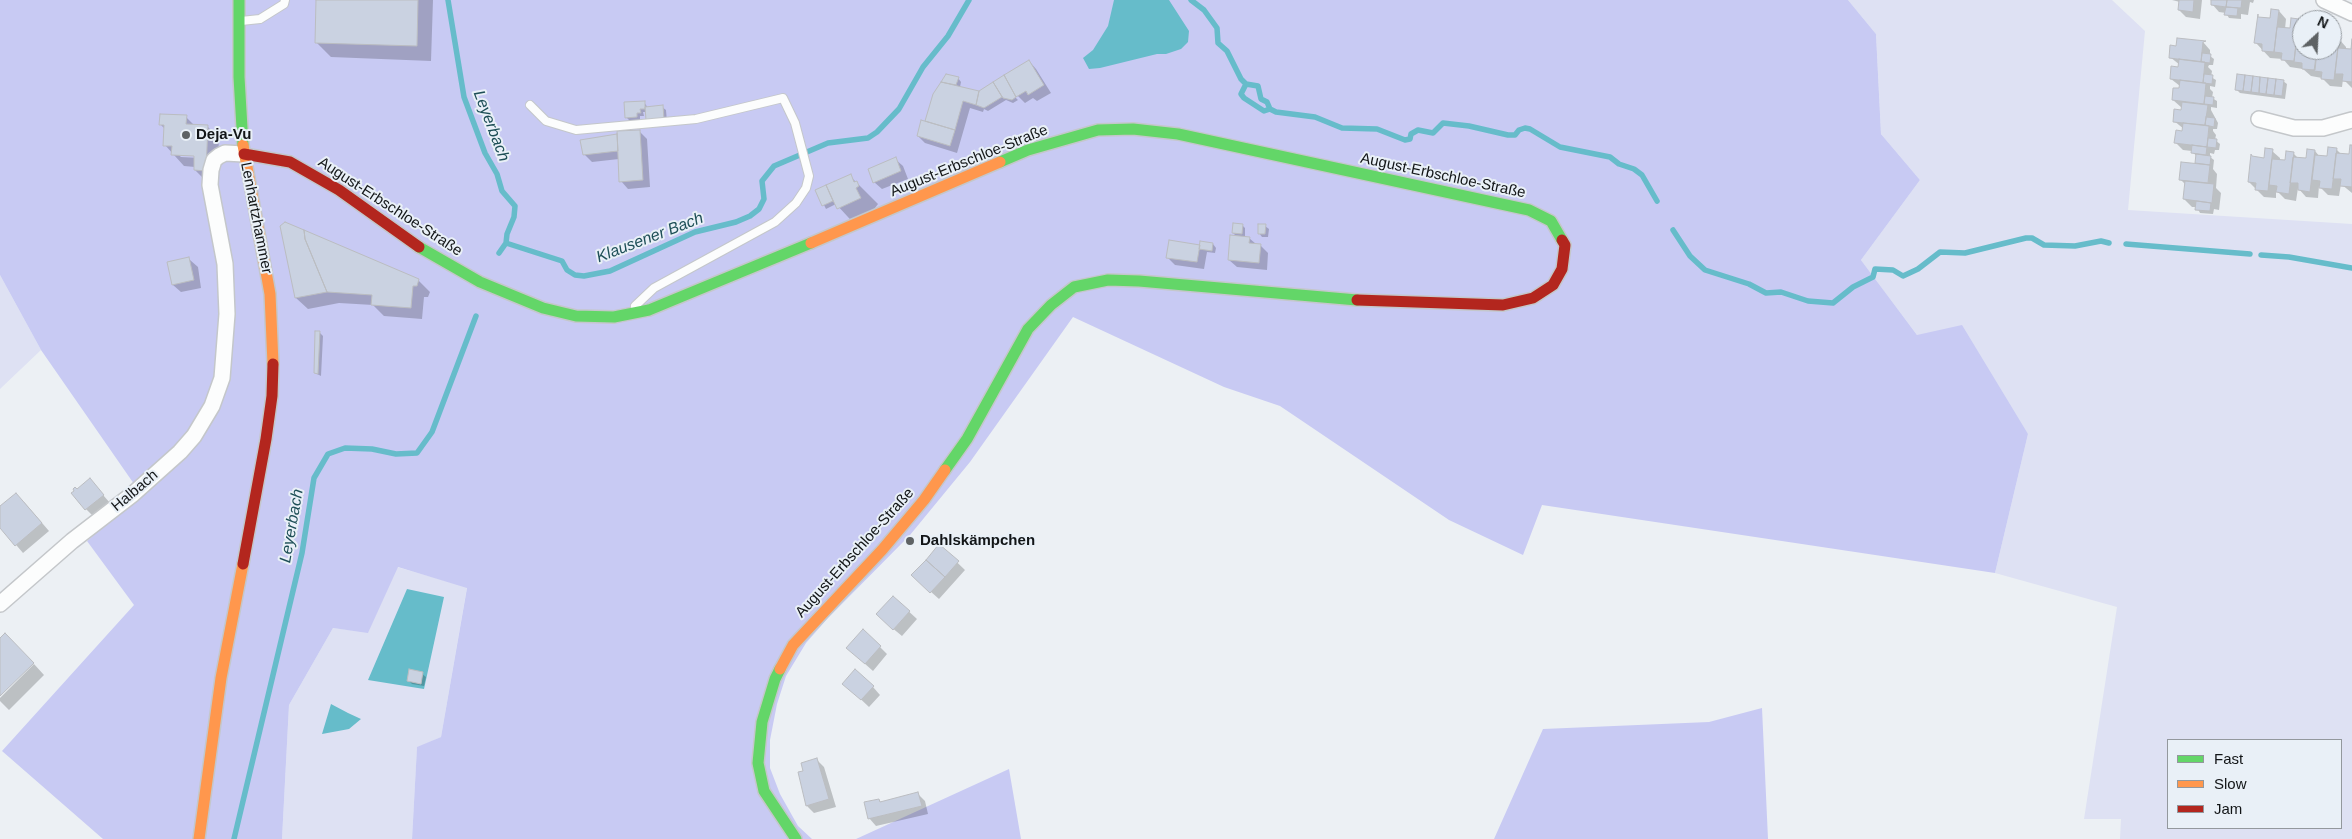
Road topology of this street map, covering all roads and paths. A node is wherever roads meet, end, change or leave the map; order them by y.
1 (239, 0) edge
2 (285, 0) edge
3 (2324, 0) edge
4 (2352, 13) edge
5 (239, 21) junction
6 (530, 105) dead end
7 (2259, 119) dead end
8 (2352, 120) edge
9 (244, 154) junction
10 (626, 315) junction
11 (226, 348) joint
12 (0, 604) edge
13 (199, 839) edge
14 (796, 839) edge

1 - 5 main road
2 - 5 lane
3 - 4 street
5 - 9 main road
6 - 10 lane
7 - 8 street
9 - 10 main road, August-Erbschloe-Straße
9 - 11 street, Lenhartzhammer
9 - 13 main road, Lenhartzhammer
10 - 14 main road, August-Erbschloe-Straße
11 - 12 street, Halbach

